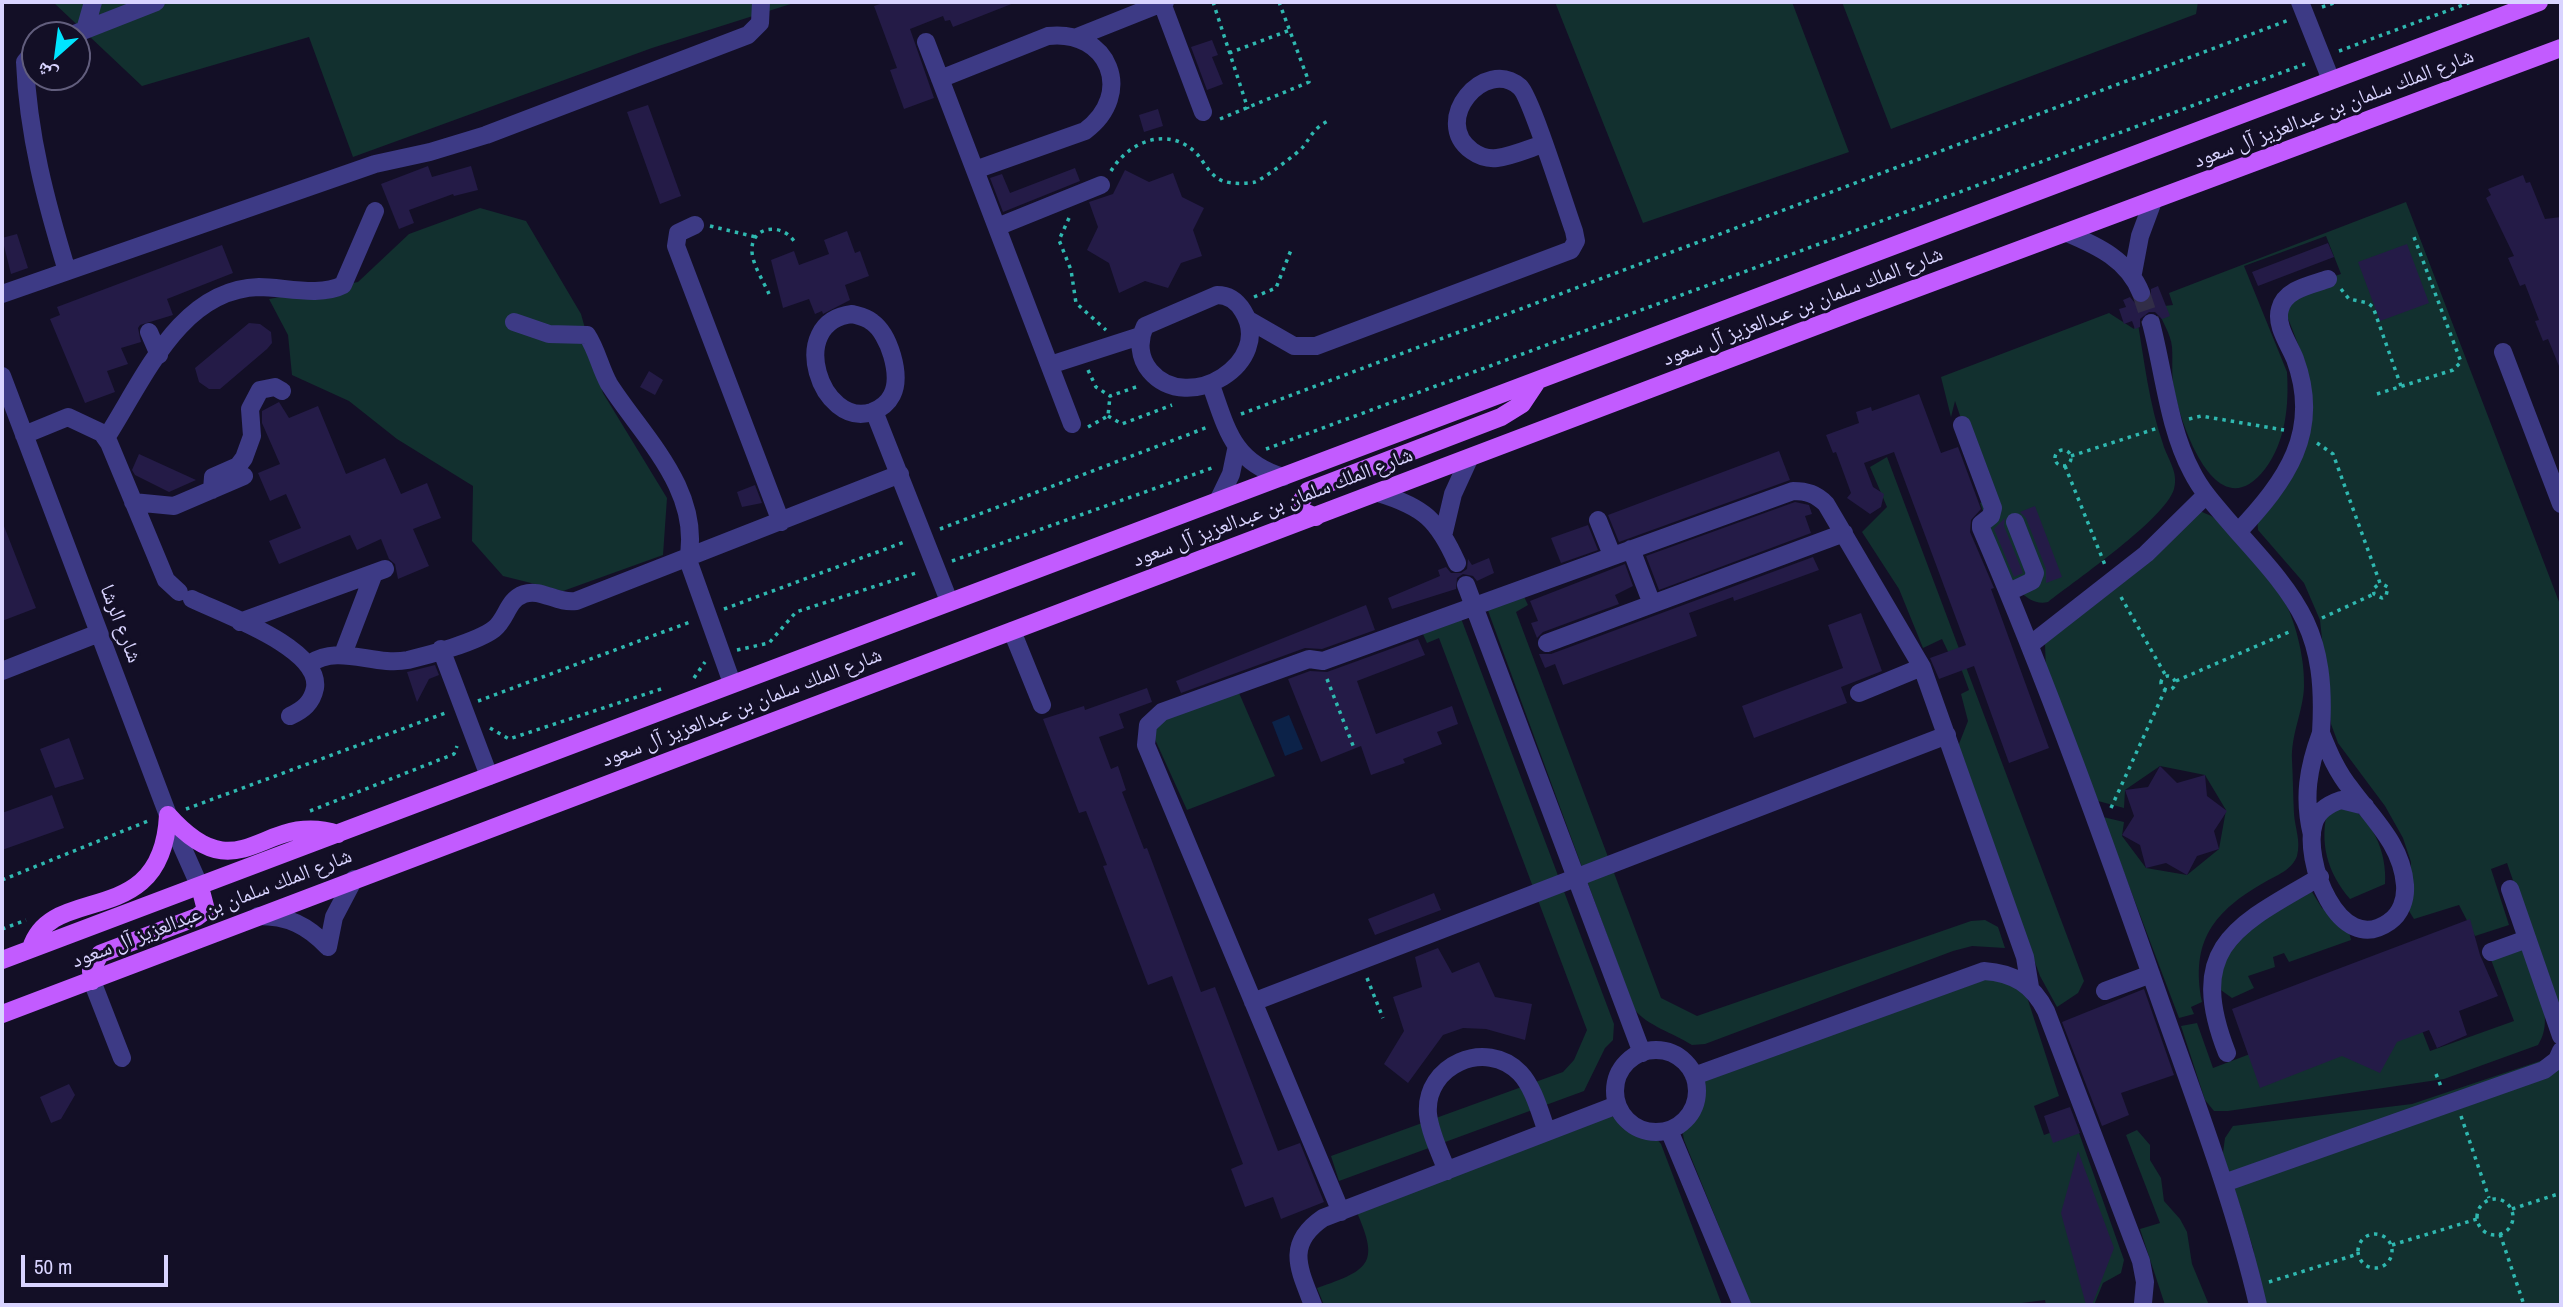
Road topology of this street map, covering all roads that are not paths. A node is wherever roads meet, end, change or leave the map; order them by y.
1 (93, 2) edge
2 (156, 2) edge
3 (761, 2) edge
4 (1164, 2) edge
5 (2539, 2) edge
6 (2302, 8) edge
7 (84, 21) edge
8 (91, 27) edge
9 (1077, 37) junction
10 (926, 42) dead end
11 (2561, 48) edge
12 (940, 79) junction
13 (2331, 80) junction
14 (28, 91) edge
15 (1202, 112) road end
16 (1543, 144) junction
17 (975, 170) junction
18 (1101, 185) road end
19 (2153, 201) junction
20 (375, 211) dead end
21 (695, 225) road end
22 (997, 227) junction
23 (2067, 233) junction
24 (67, 271) junction
25 (2133, 273) junction
26 (2328, 279) road end
27 (2141, 293) tunnel mouth
28 (2, 294) edge
29 (1247, 319) junction
30 (514, 322) dead end
31 (2151, 323) tunnel mouth
32 (149, 332) dead end
33 (1140, 336) junction
34 (2503, 352) dead end
35 (159, 355) junction
36 (1049, 365) junction
37 (2, 376) edge
38 (1536, 383) junction
39 (1211, 384) junction
40 (282, 391) dead end
41 (874, 411) junction
42 (1962, 425) dead end
43 (1077, 427) road end
44 (24, 435) junction
45 (106, 438) junction
46 (1236, 450) junction
47 (1469, 459) junction
48 (900, 474) junction
49 (244, 476) dead end
50 (1283, 477) junction
51 (212, 490) junction
52 (1378, 493) junction
53 (2206, 495) junction
54 (1218, 501) junction
55 (133, 502) junction
56 (2561, 504) edge
57 (1316, 517) junction
58 (1598, 520) dead end
59 (780, 522) junction
60 (2015, 522) dead end
61 (1444, 532) junction
62 (2238, 532) junction
63 (1844, 533) junction
64 (1631, 549) junction
65 (1612, 555) junction
66 (688, 560) junction
67 (1457, 563) dead end
68 (1466, 585) dead end
69 (2008, 592) junction
70 (949, 601) junction
71 (1652, 604) junction
72 (1473, 605) junction
73 (240, 622) junction
74 (1012, 631) junction
75 (99, 633) junction
76 (1546, 643) dead end
77 (2031, 644) junction
78 (441, 649) junction
79 (343, 654) junction
80 (309, 664) junction
81 (1922, 667) junction
82 (2, 671) edge
83 (733, 684) junction
84 (1859, 693) dead end
85 (1042, 705) dead end
86 (290, 716) dead end
87 (2321, 733) junction
88 (1947, 735) junction
89 (489, 776) junction
90 (2365, 806) junction
91 (168, 815) junction
92 (338, 834) junction
93 (2312, 835) junction
94 (2320, 877) junction
95 (1576, 878) junction
96 (354, 879) junction
97 (200, 887) junction
98 (2510, 889) dead end
99 (256, 916) junction
100 (2527, 939) junction
101 (31, 948) junction
102 (2491, 953) dead end
103 (2, 960) edge
104 (2151, 974) junction
105 (92, 981) junction
106 (2030, 987) junction
107 (2105, 991) dead end
108 (1252, 1002) junction
109 (2, 1014) edge
110 (2561, 1036) edge
111 (2561, 1051) edge
112 (1642, 1053) junction
113 (2227, 1053) dead end
114 (122, 1058) dead end
115 (1694, 1076) junction
116 (1617, 1105) junction
117 (1668, 1130) junction
118 (1548, 1132) junction
119 (1447, 1171) junction
120 (2224, 1183) junction
121 (1341, 1212) junction
122 (2139, 1304) edge
123 (1313, 1305) edge
124 (1742, 1305) edge
125 (2258, 1305) edge

1 - 7 street
2 - 8 street
3 - 24 street
4 - 9 street
4 - 15 street
5 - 13 main road, شارع الملك سلمان بن عبدالعزيز آل سعود
6 - 13 street
9 - 12 street
9 - 17 street
10 - 12 street
11 - 19 main road, شارع الملك سلمان بن عبدالعزيز آل سعود
12 - 17 street
13 - 38 main road, شارع الملك سلمان بن عبدالعزيز آل سعود
14 - 24 street
16 - 16 street
16 - 29 street
17 - 22 street
18 - 22 street
19 - 23 main road, شارع الملك سلمان بن عبدالعزيز آل سعود
19 - 25 street
20 - 35 street
21 - 59 street
22 - 36 street
23 - 25 street
23 - 47 main road, شارع الملك سلمان بن عبدالعزيز آل سعود
24 - 28 street
25 - 27 street
26 - 62 street
29 - 33 street
29 - 39 street
30 - 66 street
31 - 53 street
32 - 35 street
33 - 36 street
33 - 39 street
34 - 56 street
35 - 45 street
36 - 43 street
37 - 44 street, شارع الرشا
38 - 50 main road, شارع الملك سلمان بن عبدالعزيز آل سعود
38 - 57 main road
39 - 46 street
40 - 51 street
41 - 41 street
41 - 48 street
42 - 69 street
44 - 45 street
44 - 75 street, شارع الرشا
45 - 55 street
46 - 50 street
46 - 54 street
47 - 52 main road, شارع الملك سلمان بن عبدالعزيز آل سعود
47 - 61 street
48 - 59 street
48 - 70 street
49 - 51 street
50 - 54 main road, شارع الملك سلمان بن عبدالعزيز آل سعود
51 - 55 street
52 - 57 main road, شارع الملك سلمان بن عبدالعزيز آل سعود
52 - 61 street
53 - 62 street
53 - 77 street
54 - 70 main road, شارع الملك سلمان بن عبدالعزيز آل سعود
55 - 73 street
57 - 74 main road, شارع الملك سلمان بن عبدالعزيز آل سعود
58 - 65 street
59 - 66 street
60 - 69 street
61 - 67 street
62 - 87 street
63 - 64 street
63 - 71 street
63 - 81 street
64 - 65 street
64 - 71 street
65 - 72 street
66 - 78 street
66 - 83 street
68 - 72 street
69 - 77 street
70 - 83 main road, شارع الملك سلمان بن عبدالعزيز آل سعود
71 - 76 street
72 - 95 street
72 - 108 street
73 - 79 street
73 - 80 street
74 - 85 street
74 - 96 main road, شارع الملك سلمان بن عبدالعزيز آل سعود
75 - 82 street
75 - 91 street, شارع الرشا
77 - 104 street
78 - 79 street
78 - 89 street
79 - 80 street
80 - 86 street
81 - 84 street
81 - 88 street
83 - 89 main road, شارع الملك سلمان بن عبدالعزيز آل سعود
87 - 90 street
87 - 93 street
88 - 95 street
88 - 106 street
89 - 92 main road, شارع الملك سلمان بن عبدالعزيز آل سعود
90 - 93 street
90 - 94 street
91 - 92 main road
91 - 97 street, شارع الرشا
91 - 101 main road
92 - 97 main road, شارع الملك سلمان بن عبدالعزيز آل سعود
93 - 94 street
94 - 113 street
95 - 108 street
95 - 112 street
96 - 99 main road, شارع الملك سلمان بن عبدالعزيز آل سعود
96 - 99 street
97 - 101 main road, شارع الملك سلمان بن عبدالعزيز آل سعود
97 - 105 main road
98 - 100 street
99 - 105 main road, شارع الملك سلمان بن عبدالعزيز آل سعود
100 - 102 street
100 - 110 street
101 - 103 main road, شارع الملك سلمان بن عبدالعزيز آل سعود
104 - 107 street
104 - 120 street
105 - 109 main road, شارع الملك سلمان بن عبدالعزيز آل سعود
105 - 114 street
106 - 115 street
106 - 122 street
108 - 121 street
111 - 120 street
112 - 115 street
112 - 116 street
115 - 117 street
116 - 117 street
116 - 118 street
117 - 124 street
118 - 119 street
118 - 119 street
119 - 121 street
120 - 125 street
121 - 123 street

